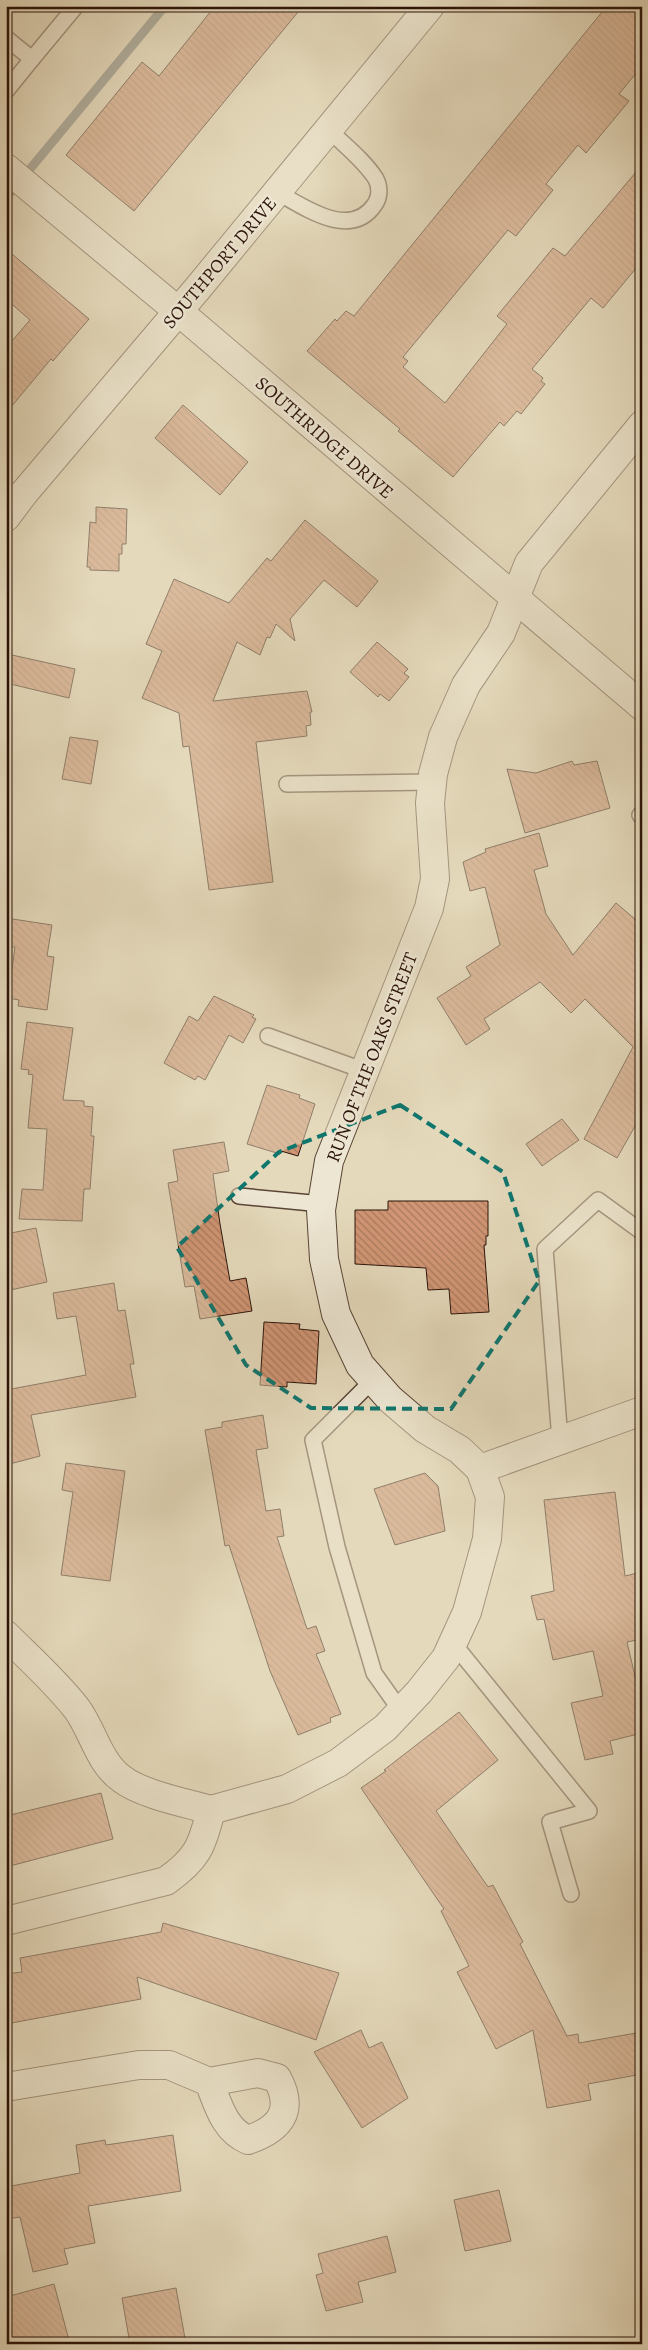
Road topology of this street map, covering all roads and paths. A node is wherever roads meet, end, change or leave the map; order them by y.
1 (76, 6) edge
2 (430, 6) edge
3 (6, 38) edge
4 (32, 59) junction
5 (6, 91) edge
6 (328, 129) junction
7 (6, 168) edge
8 (277, 192) junction
9 (178, 312) junction
10 (642, 425) edge
11 (6, 517) edge
12 (514, 599) junction
13 (642, 706) edge
14 (432, 782) junction
15 (287, 784) dead end
16 (268, 1036) dead end
17 (365, 1071) junction
18 (239, 1196) dead end
19 (322, 1204) junction
20 (642, 1232) edge
21 (373, 1380) junction
22 (642, 1411) edge
23 (560, 1440) junction
24 (480, 1469) junction
25 (6, 1635) edge
26 (453, 1643) junction
27 (400, 1711) junction
28 (211, 1810) junction
29 (571, 1894) dead end
30 (6, 1921) edge
31 (209, 2082) dead end
32 (6, 2087) edge

1 - 4 lane
2 - 6 street, SOUTHPORT DRIVE
3 - 4 lane
4 - 5 lane
6 - 8 street, SOUTHPORT DRIVE
6 - 8 lane
7 - 9 street, SOUTHRIDGE DRIVE
8 - 9 street, SOUTHPORT DRIVE
9 - 11 street, SOUTHPORT DRIVE
9 - 12 street, SOUTHRIDGE DRIVE
10 - 12 street
12 - 13 street, SOUTHRIDGE DRIVE
12 - 14 street, RUN OF THE OAKS STREET
14 - 15 lane
14 - 17 street, RUN OF THE OAKS STREET
16 - 17 lane
17 - 19 street, RUN OF THE OAKS STREET
18 - 19 lane
19 - 21 street, RUN OF THE OAKS STREET
20 - 23 lane
21 - 24 street, RUN OF THE OAKS STREET
21 - 27 lane
22 - 23 street
23 - 24 street
24 - 26 street, RUN OF THE OAKS STREET
25 - 28 street
26 - 27 street, RUN OF THE OAKS STREET
26 - 29 lane
27 - 28 street, RUN OF THE OAKS STREET
28 - 30 street
31 - 32 street

